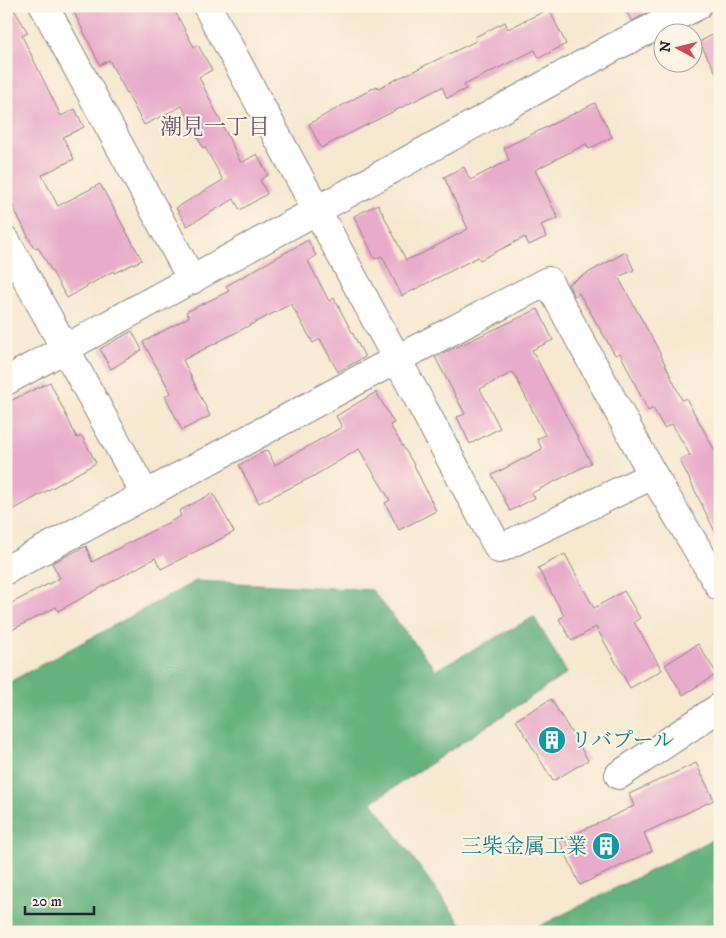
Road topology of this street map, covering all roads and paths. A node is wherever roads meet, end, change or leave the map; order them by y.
1 (44, 6) edge
2 (207, 6) edge
3 (697, 6) edge
4 (318, 211) junction
5 (6, 240) edge
6 (192, 280) junction
7 (65, 348) junction
8 (397, 359) junction
9 (6, 381) edge
10 (653, 475) junction
11 (146, 494) junction
12 (6, 570) edge
13 (720, 587) edge
14 (720, 707) edge
15 (618, 775) dead end

1 - 6 street
2 - 4 street
3 - 4 street
4 - 6 street
4 - 8 street
5 - 7 street
6 - 7 street
7 - 9 street
7 - 11 street
8 - 10 street
8 - 10 street
8 - 11 street
10 - 13 street
11 - 12 street
14 - 15 street

